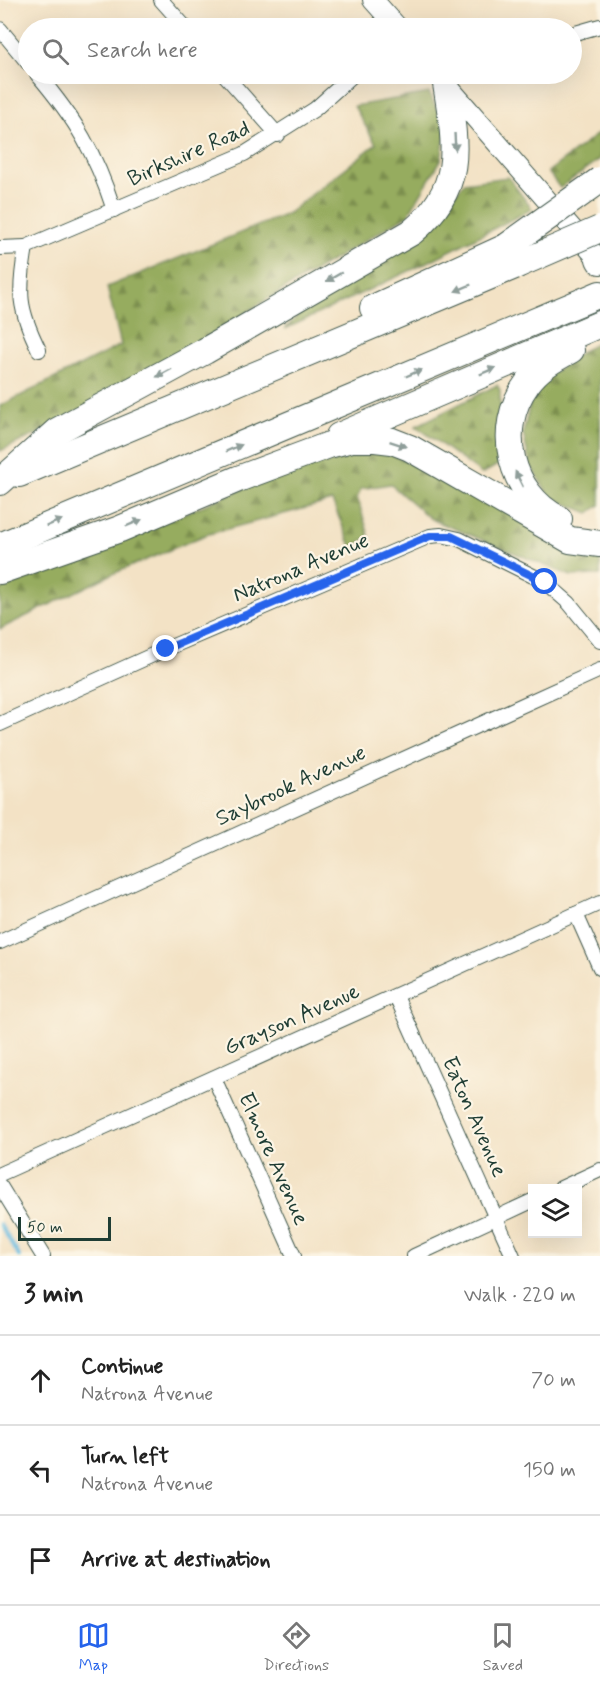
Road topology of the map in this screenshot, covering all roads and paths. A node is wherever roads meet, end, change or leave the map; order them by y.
1 (161, 0) edge
2 (373, 0) edge
3 (177, 18) edge
4 (389, 18) edge
5 (600, 26) edge
6 (0, 29) edge
7 (582, 31) edge
8 (18, 51) edge
9 (45, 84) edge
10 (233, 84) edge
11 (343, 84) edge
12 (442, 84) edge
13 (445, 84) edge
14 (278, 135) junction
15 (600, 180) edge
16 (114, 210) junction
17 (600, 229) edge
18 (26, 247) junction
19 (0, 248) edge
20 (512, 256) junction
21 (600, 260) edge
22 (600, 294) edge
23 (600, 324) edge
24 (600, 334) edge
25 (572, 342) junction
26 (39, 350) dead end
27 (262, 471) junction
28 (0, 482) edge
29 (600, 530) edge
30 (600, 544) edge
31 (0, 546) edge
32 (0, 571) edge
33 (600, 641) edge
34 (600, 670) edge
35 (0, 724) edge
36 (600, 903) edge
37 (576, 914) junction
38 (0, 942) edge
39 (600, 968) edge
40 (396, 996) junction
41 (214, 1078) junction
42 (600, 1170) edge
43 (0, 1174) edge
44 (570, 1184) edge
45 (0, 1186) edge
46 (528, 1204) edge
47 (496, 1218) junction
48 (42, 1256) edge
49 (294, 1256) edge
50 (414, 1256) edge
51 (513, 1256) edge

1 - 3 street
2 - 4 main road
5 - 7 street
6 - 8 street
9 - 16 street
10 - 14 street
11 - 14 street, Birkshire Road
12 -> 28 highway
13 - 21 main road
14 - 16 street, Birkshire Road
15 - 20 highway, bridge
16 - 18 street, Birkshire Road
17 - 20 highway, bridge
18 - 19 street, Birkshire Road
18 - 26 street
20 -> 28 highway
31 -> 22 highway
23 - 25 highway
24 - 25 highway
27 -> 25 highway
29 -> 25 highway
27 -> 30 highway
32 -> 27 highway
33 - 35 street, Natrona Avenue
34 - 38 street, Saybrook Avenue
36 - 37 street, Grayson Avenue
37 - 39 street
37 - 40 street, Grayson Avenue
40 - 41 street, Grayson Avenue
40 - 47 street, Eaton Avenue
41 - 43 street, Grayson Avenue
41 - 49 street, Elmore Avenue
42 - 44 street
45 - 48 street
46 - 47 street
47 - 50 street
47 - 51 street, Eaton Avenue

